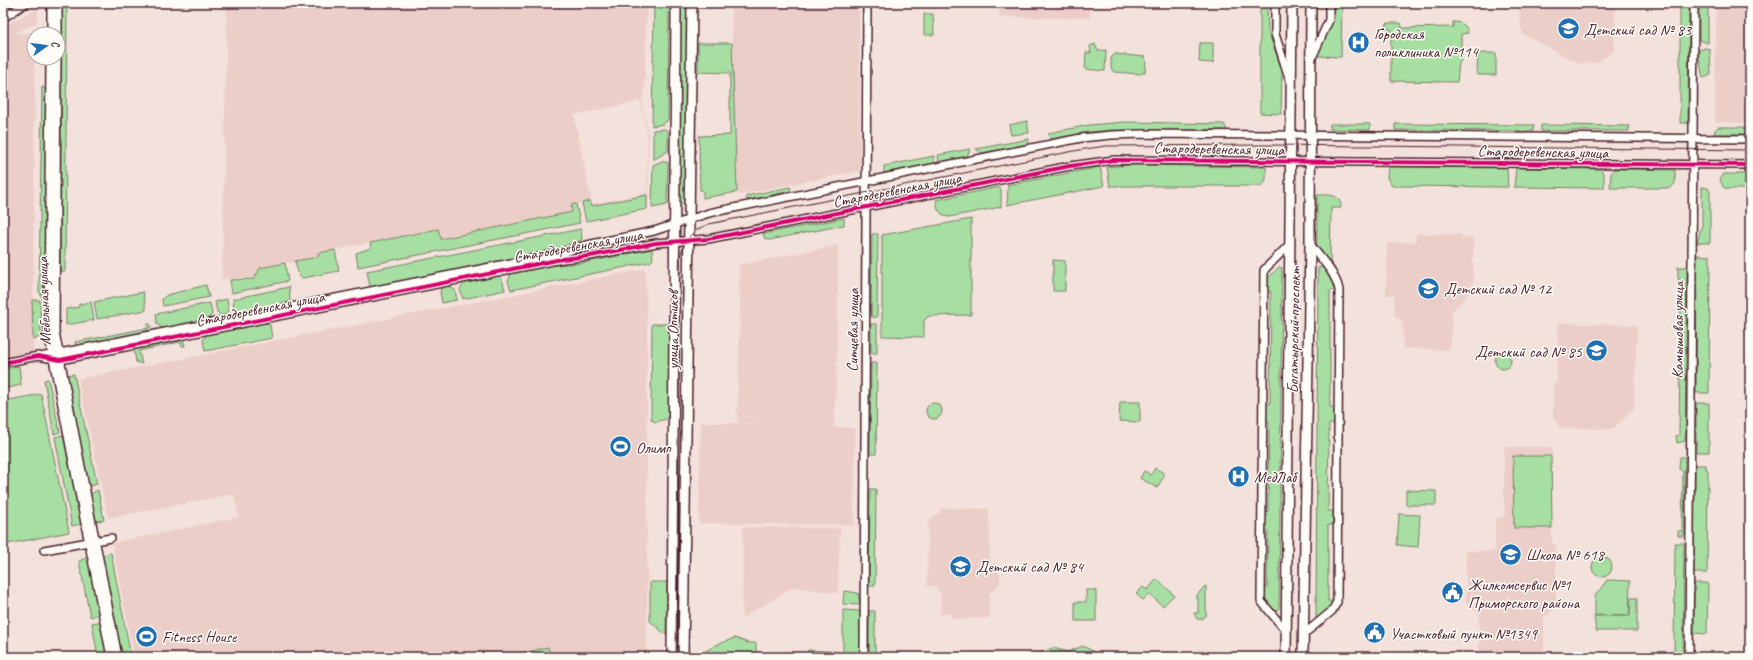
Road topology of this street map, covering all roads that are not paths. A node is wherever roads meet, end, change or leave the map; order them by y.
1 (26, 3) edge
2 (51, 3) edge
3 (58, 3) edge
4 (676, 3) edge
5 (692, 3) edge
6 (867, 3) edge
7 (1275, 3) edge
8 (1292, 3) edge
9 (1311, 3) edge
10 (1329, 3) edge
11 (1694, 3) edge
12 (3, 18) edge
13 (51, 26) edge
14 (58, 26) edge
15 (1310, 64) junction
16 (50, 66) edge
17 (57, 66) edge
18 (1291, 83) junction
19 (1290, 135) junction
20 (1310, 135) junction
21 (1693, 139) junction
22 (1750, 139) edge
23 (1290, 161) junction
24 (1310, 161) junction
25 (1693, 164) junction
26 (1750, 165) edge
27 (866, 182) junction
28 (866, 207) junction
29 (690, 219) junction
30 (674, 224) junction
31 (688, 240) junction
32 (675, 241) junction
33 (1310, 244) junction
34 (1289, 245) junction
35 (54, 357) junction
36 (3, 363) edge
37 (111, 538) dead end
38 (92, 541) junction
39 (44, 550) dead end
40 (1286, 631) junction
41 (1304, 634) junction
42 (111, 657) edge
43 (118, 657) edge
44 (672, 657) edge
45 (683, 657) edge
46 (864, 657) edge
47 (1286, 657) edge
48 (1303, 657) edge
49 (1689, 657) edge

1 - 12 street
2 - 13 street
3 - 14 street
4 - 30 main road, улица Оптиков
5 - 29 main road, улица Оптиков
6 - 27 street, Ситцевая улица
7 - 18 street
8 - 18 main road, Богатырский проспект
9 - 15 main road, Богатырский проспект
10 - 15 street
11 - 21 street, Камышовая улица
15 - 20 main road, Богатырский проспект
16 - 35 street, Мебельная улица
17 - 35 street, Мебельная улица
18 - 19 main road, Богатырский проспект
19 - 20 street, Стародеревенская улица
19 - 23 main road, Богатырский проспект
19 - 27 street, Стародеревенская улица
20 - 21 street, Стародеревенская улица
20 - 24 main road, Богатырский проспект
21 - 22 street, Стародеревенская улица
21 - 25 street, Камышовая улица
23 - 24 street, Стародеревенская улица
23 - 28 street, Стародеревенская улица
23 - 34 main road, Богатырский проспект
24 - 25 street, Стародеревенская улица
24 - 33 main road, Богатырский проспект
25 - 26 street, Стародеревенская улица
25 - 49 street, Камышовая улица
27 - 28 street, Ситцевая улица
27 - 29 street, Стародеревенская улица
28 - 31 street, Стародеревенская улица
28 - 46 street, Ситцевая улица
29 - 30 street, Стародеревенская улица
29 - 31 main road, улица Оптиков
30 - 32 main road, улица Оптиков
30 - 35 street, Стародеревенская улица
31 - 32 street, Стародеревенская улица
31 - 45 main road, улица Оптиков
32 - 35 street, Стародеревенская улица
32 - 44 main road, улица Оптиков
33 - 41 main road, Богатырский проспект
33 - 41 street
34 - 40 main road, Богатырский проспект
34 - 40 street
35 - 36 street
35 - 38 street, Мебельная улица
37 - 38 street
38 - 39 street
38 - 42 street, Мебельная улица
38 - 43 street, Мебельная улица
40 - 47 main road, Богатырский проспект
41 - 48 main road, Богатырский проспект

